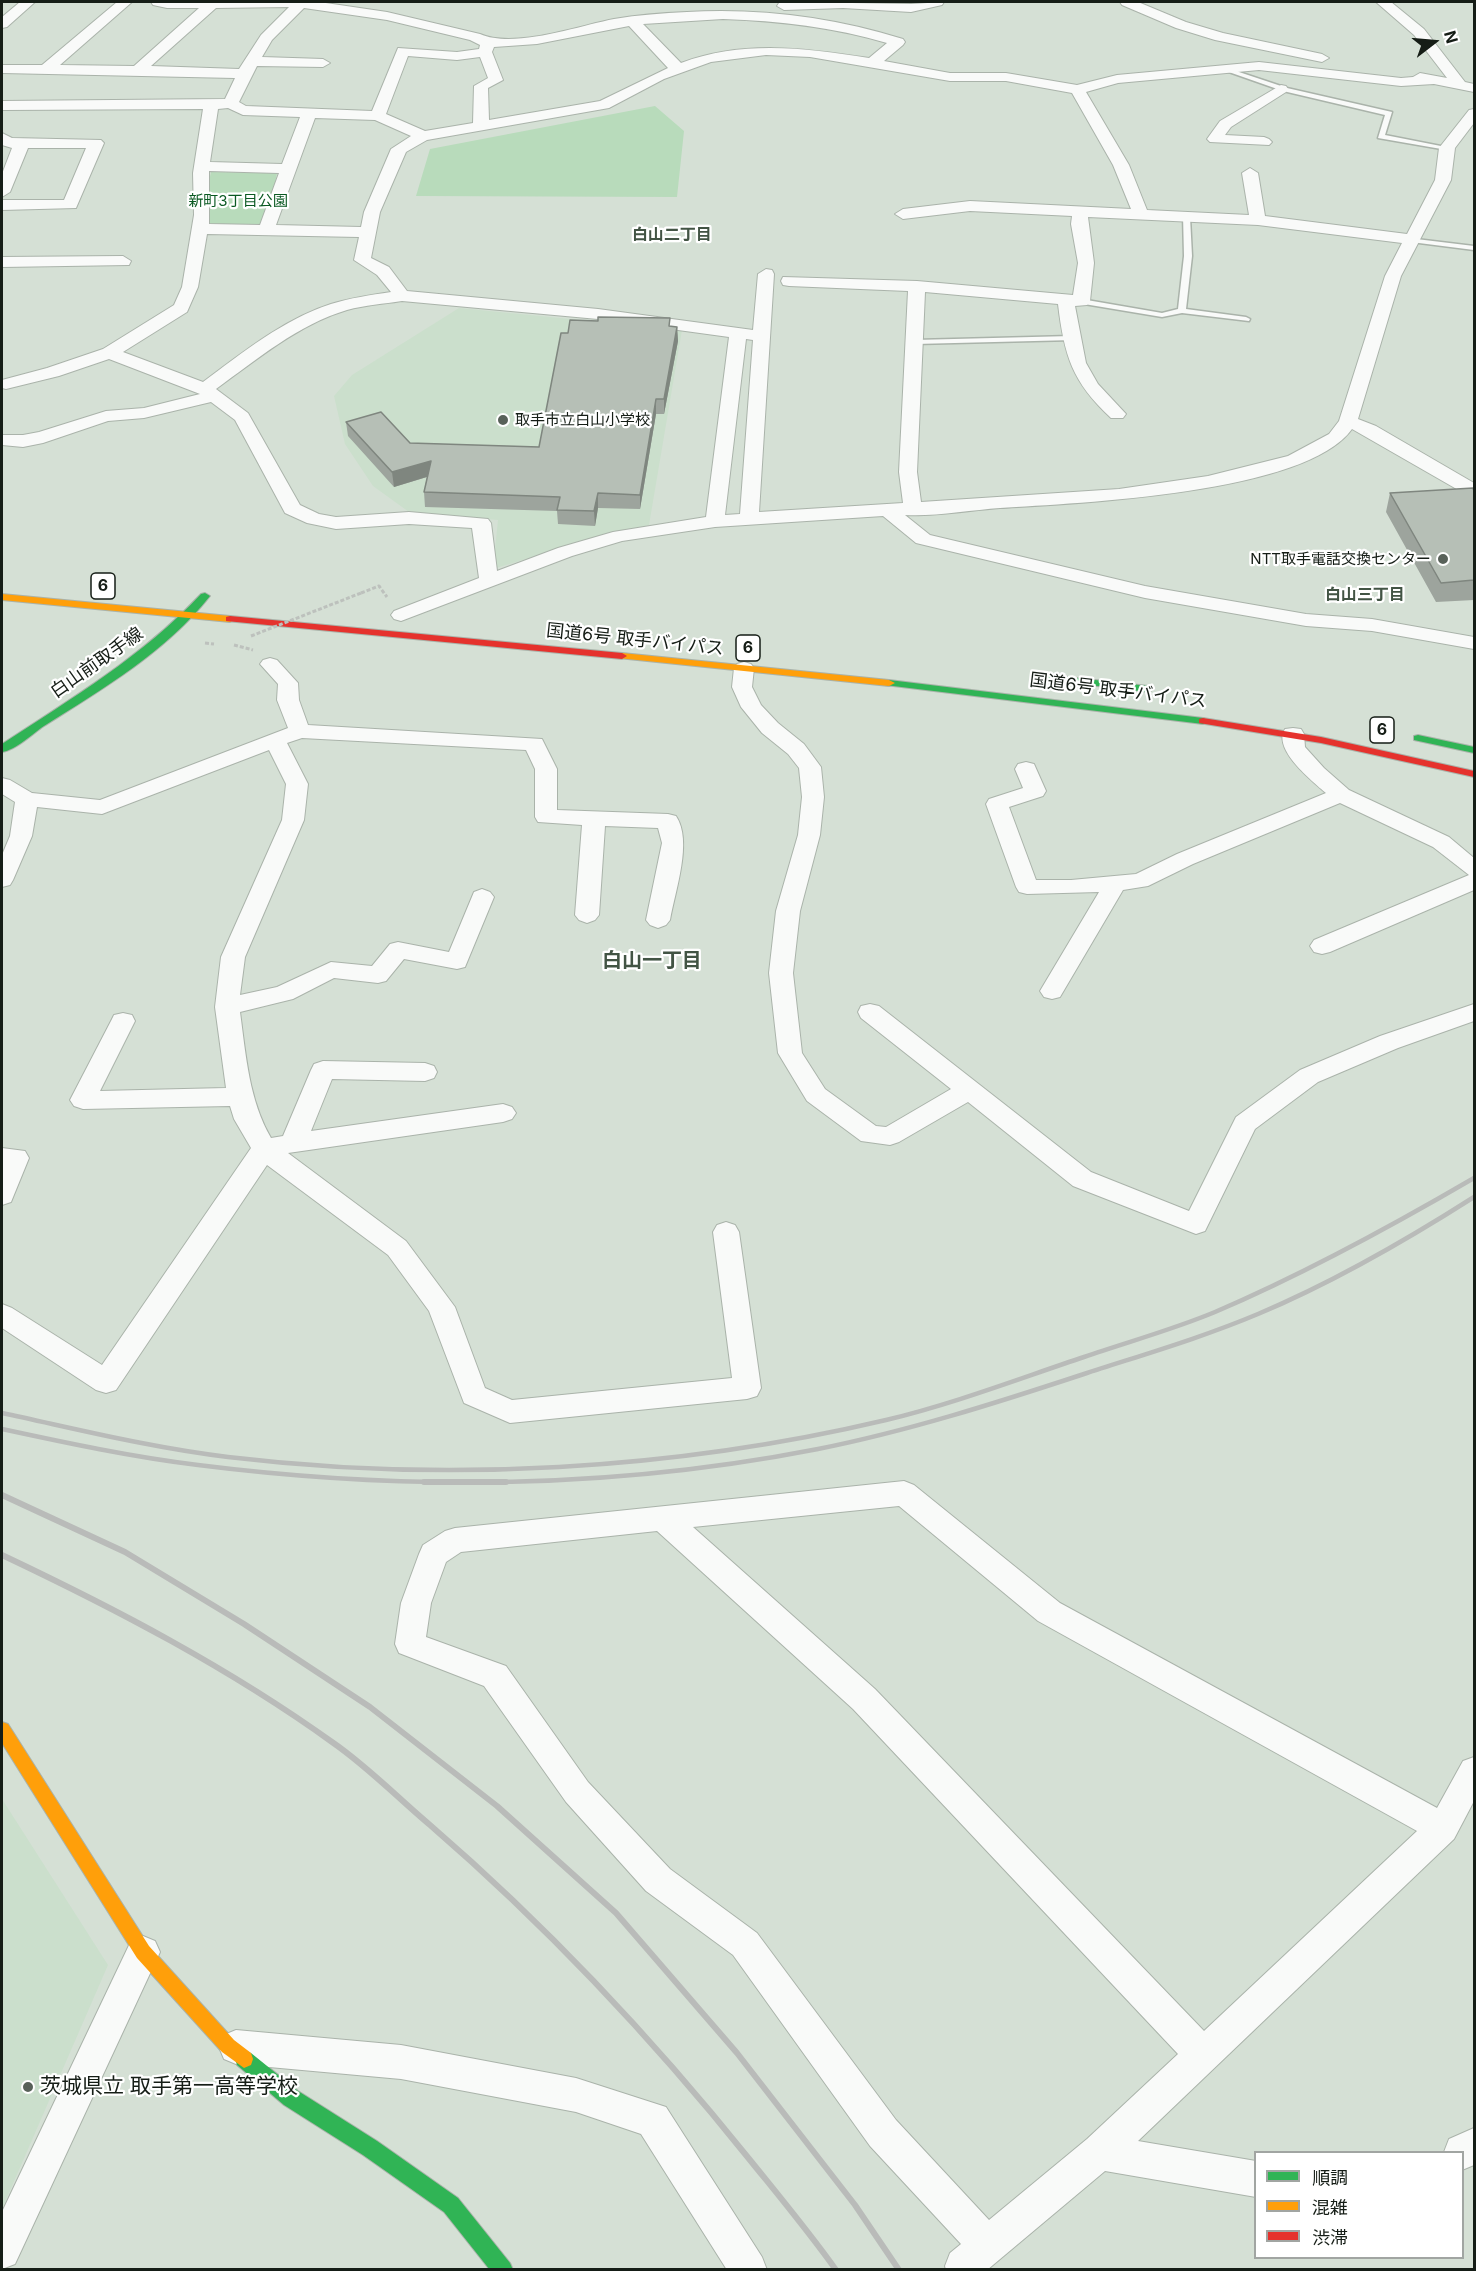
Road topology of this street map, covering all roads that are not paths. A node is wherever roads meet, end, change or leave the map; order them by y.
1 (28, 2) edge
2 (125, 2) edge
3 (158, 2) edge
4 (937, 2) edge
5 (1127, 2) edge
6 (1383, 2) edge
7 (301, 3) junction
8 (211, 5) junction
9 (685, 16) junction
10 (633, 22) junction
11 (2, 24) edge
12 (486, 47) junction
13 (323, 63) dead end
14 (872, 63) junction
15 (248, 68) junction
16 (2, 69) edge
17 (678, 69) junction
18 (45, 70) junction
19 (138, 70) junction
20 (1228, 70) junction
21 (1434, 80) junction
22 (1468, 87) edge
23 (1281, 89) junction
24 (1077, 90) junction
25 (148, 104) junction
26 (211, 104) junction
27 (231, 104) junction
28 (2, 106) edge
29 (1474, 112) edge
30 (309, 113) junction
31 (378, 116) junction
32 (57, 121) dead end
33 (481, 124) junction
34 (2, 132) edge
35 (23, 135) junction
36 (423, 136) junction
37 (2, 138) edge
38 (1264, 142) dead end
39 (1448, 148) junction
40 (202, 166) junction
41 (288, 169) junction
42 (1250, 173) dead end
43 (2, 192) edge
44 (2, 205) edge
45 (1080, 213) junction
46 (903, 214) dead end
47 (1141, 215) junction
48 (1186, 217) junction
49 (1258, 220) junction
50 (199, 229) junction
51 (266, 230) junction
52 (366, 232) junction
53 (1411, 240) junction
54 (1474, 248) edge
55 (123, 261) dead end
56 (2, 262) edge
57 (766, 274) dead end
58 (789, 281) dead end
59 (917, 286) junction
60 (402, 296) junction
61 (1074, 301) junction
62 (1182, 311) junction
63 (1246, 319) dead end
64 (738, 332) junction
65 (763, 336) junction
66 (1071, 338) junction
67 (915, 342) junction
68 (109, 353) junction
69 (6, 384) dead end
70 (209, 392) junction
71 (1117, 414) dead end
72 (1348, 421) junction
73 (2, 440) edge
74 (1474, 491) edge
75 (913, 510) junction
76 (889, 511) junction
77 (749, 519) junction
78 (714, 521) junction
79 (489, 582) junction
80 (182, 594) dead end
81 (2, 597) edge
82 (395, 611) joint
83 (188, 616) junction
84 (435, 618) dead end
85 (1474, 643) edge
86 (265, 657) road end
87 (744, 669) junction
88 (1040, 676) dead end
89 (1164, 692) dead end
90 (300, 731) junction
91 (1293, 734) junction
92 (1404, 735) dead end
93 (276, 742) junction
94 (2, 749) edge
95 (1474, 750) edge
96 (1026, 770) dead end
97 (1474, 774) edge
98 (2, 785) edge
99 (1341, 795) junction
100 (27, 799) junction
101 (594, 818) junction
102 (1474, 869) edge
103 (2, 880) edge
104 (1474, 881) edge
105 (1116, 883) junction
106 (482, 897) dead end
107 (587, 915) dead end
108 (658, 920) dead end
109 (1322, 946) dead end
110 (1052, 991) dead end
111 (227, 1007) junction
112 (870, 1012) dead end
113 (1474, 1012) edge
114 (123, 1021) dead end
115 (425, 1072) dead end
116 (969, 1090) junction
117 (240, 1097) junction
118 (503, 1113) dead end
119 (293, 1143) junction
120 (264, 1149) junction
121 (2, 1157) edge
122 (2, 1195) edge
123 (726, 1232) dead end
124 (2, 1315) edge
125 (663, 1518) junction
126 (2, 1729) edge
127 (1474, 1771) edge
128 (1443, 1828) junction
129 (143, 1952) junction
130 (228, 2046) junction
131 (1203, 2055) junction
132 (1100, 2152) junction
133 (1254, 2179) edge
134 (2, 2252) edge
135 (503, 2270) edge
136 (749, 2270) edge

1 - 11 street
2 - 18 street
3 - 8 street
4 - 9 street
5 - 21 street
6 - 22 street
7 - 8 street
7 - 12 street
7 - 15 street
8 - 19 street
9 - 10 street
9 - 14 street
10 - 12 street
10 - 17 street
12 - 31 street
12 - 33 street
13 - 15 street
14 - 17 street
14 - 24 street
15 - 19 street
15 - 27 street
16 - 18 street
17 - 33 street
18 - 19 street
20 - 21 street
20 - 23 lane
20 - 24 street
21 - 22 street
23 - 38 street
23 - 39 lane
24 - 47 street
25 - 26 street
25 - 28 street
25 - 32 street
26 - 27 street
26 - 40 street
27 - 30 street
29 - 39 street
30 - 31 street
30 - 41 street
31 - 36 street
33 - 36 street
34 - 35 street
35 - 37 street
35 - 43 street
35 - 44 street
36 - 52 street
39 - 53 street
40 - 41 street
40 - 50 street
41 - 51 street
42 - 49 street
45 - 46 street
45 - 47 street
45 - 61 street
47 - 48 street
48 - 49 street
48 - 62 lane
49 - 53 street
50 - 51 street
50 - 68 street
51 - 52 street
52 - 60 street
53 - 54 lane
53 - 72 street
55 - 56 street
57 - 65 street
58 - 59 street
59 - 61 street
59 - 67 street
60 - 64 street
60 - 70 street
61 - 62 lane
61 - 66 street
62 - 63 lane
64 - 65 street
64 - 78 street
65 - 77 street
66 - 67 lane
66 - 71 street
67 - 75 street
68 - 69 street
68 - 70 street
70 - 73 street
70 - 79 street
72 - 74 street
72 - 75 street
75 - 76 street
76 - 77 street
76 - 85 street
77 - 78 street
78 - 79 street
79 - 82 street
80 - 83 main road, 白山前取手線
81 - 83 main road, 国道6号 取手バイパス / 6
82 - 84 main road
83 - 87 main road, 国道6号 取手バイパス / 6
83 - 94 main road, 白山前取手線
86 - 90 street
87 - 91 main road, 国道6号 取手バイパス / 6
87 - 116 street
88 - 89 main road, 国道6号 取手バイパス
90 - 93 street
90 - 101 street
91 - 97 main road, 国道6号 取手バイパス / 6
91 - 99 street
92 - 95 main road, 6
93 - 100 street
93 - 111 street
96 - 105 street
98 - 100 street
99 - 102 street
99 - 105 street
100 - 103 street
101 - 107 street
101 - 108 street
104 - 109 street
105 - 110 street
106 - 111 street
111 - 117 street
112 - 116 street
113 - 116 street
114 - 117 street
115 - 119 street
117 - 120 street
118 - 119 street
119 - 120 street
120 - 123 street
120 - 124 street
121 - 122 street
125 - 128 street
125 - 131 street
125 - 132 street
126 - 129 main road
127 - 128 street
128 - 131 street
129 - 130 main road
129 - 134 street
130 - 135 main road
130 - 136 street
131 - 132 street
132 - 133 street

